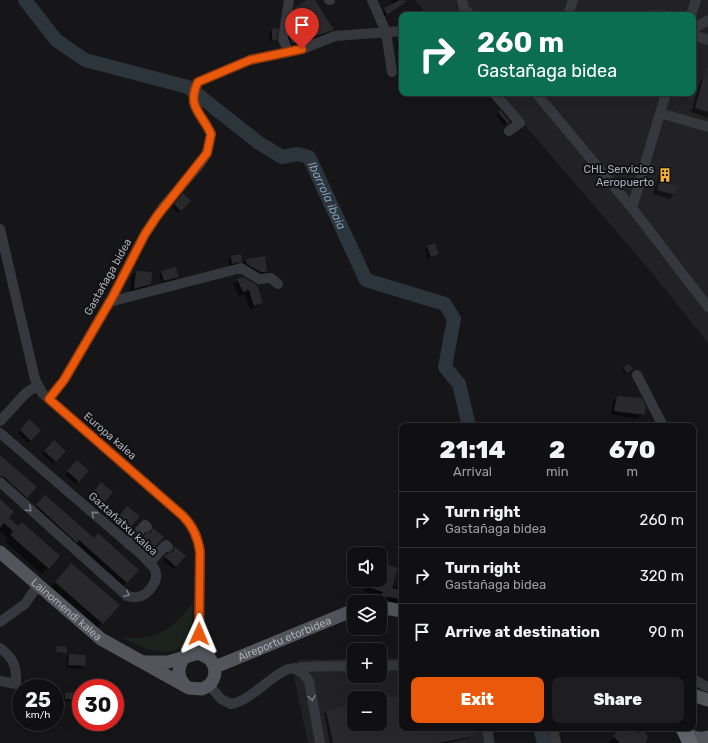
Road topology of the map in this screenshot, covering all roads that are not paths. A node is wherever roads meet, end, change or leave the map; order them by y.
1 (289, 0) edge
2 (372, 0) edge
3 (462, 0) edge
4 (573, 0) edge
5 (696, 0) edge
6 (467, 12) edge
7 (569, 12) edge
8 (692, 12) edge
9 (708, 20) edge
10 (696, 27) edge
11 (399, 31) edge
12 (386, 32) junction
13 (696, 37) edge
14 (708, 40) edge
15 (288, 51) junction
16 (392, 72) dead end
17 (497, 96) edge
18 (541, 96) edge
19 (665, 96) edge
20 (660, 113) junction
21 (708, 126) edge
22 (509, 132) dead end
23 (632, 208) junction
24 (0, 229) edge
25 (3, 255) edge
26 (278, 284) dead end
27 (109, 302) junction
28 (708, 307) edge
29 (637, 375) dead end
30 (38, 385) junction
31 (49, 399) junction
32 (0, 421) edge
33 (661, 423) edge
34 (0, 433) edge
35 (0, 482) edge
36 (138, 520) dead end
37 (147, 528) dead end
38 (127, 542) junction
39 (168, 547) dead end
40 (1, 554) edge
41 (149, 563) junction
42 (38, 585) junction
43 (387, 608) edge
44 (399, 610) edge
45 (347, 613) edge
46 (0, 622) edge
47 (0, 648) edge
48 (199, 653) junction
49 (185, 657) junction
50 (139, 661) junction
51 (399, 665) edge
52 (347, 666) edge
53 (387, 666) edge
54 (214, 667) junction
55 (293, 669) junction
56 (0, 681) edge
57 (696, 684) edge
58 (185, 685) junction
59 (209, 685) junction
60 (703, 697) edge
61 (487, 731) edge
62 (553, 731) edge
63 (684, 731) edge
64 (686, 731) edge
65 (708, 738) edge
66 (320, 743) edge
67 (489, 743) edge
68 (556, 743) edge
69 (690, 743) edge

1 - 15 street
2 - 12 street
3 - 6 street
4 - 7 street
5 - 8 street
9 - 10 street
11 - 12 street, Gastañaga bidea
12 - 15 street, Gastañaga bidea
12 - 16 street
13 - 14 street
15 - 27 street, Gastañaga bidea
17 - 22 street
18 - 23 street
19 - 20 street
20 - 21 street
20 - 23 street
23 - 28 street
24 - 25 street, Europa kalea
25 - 30 street, Europa kalea
26 - 27 street
27 - 31 street, Gastañaga bidea
29 - 33 street
30 - 31 street, Europa kalea
30 - 32 street
31 - 48 street, Europa kalea
38 -> 34 street, Gaztañatxu kalea
35 -> 41 street, Gaztañatxu kalea
36 - 38 street
37 - 38 street
38 - 41 street, Gaztañatxu kalea
39 - 41 street
40 - 42 main road, Lainomendi kalea
42 - 46 street
42 - 50 main road, Lainomendi kalea
43 - 44 main road
45 - 54 main road, Aireportu etorbidea
47 - 56 street
48 - 49 main road
48 - 54 main road
49 - 50 main road, Lainomendi kalea
49 - 58 main road
50 - 58 main road, Lainomendi kalea
51 - 53 street
52 - 55 street
54 - 59 main road
55 - 59 street
55 -> 66 street
57 - 60 street
58 - 59 main road
61 - 67 street
62 - 68 street
63 - 69 highway
64 - 65 main road

